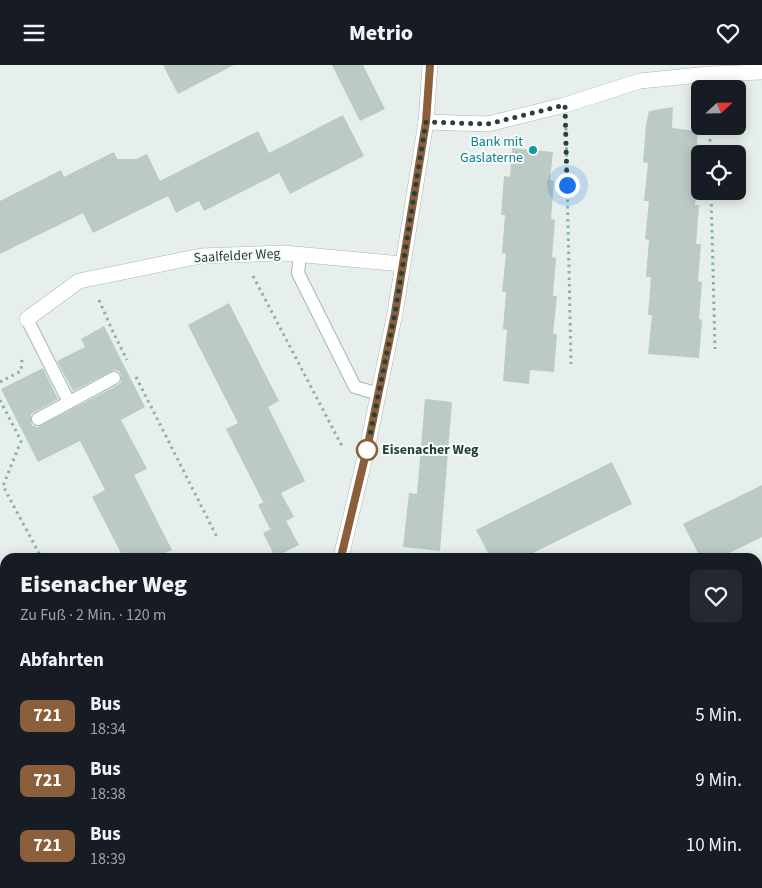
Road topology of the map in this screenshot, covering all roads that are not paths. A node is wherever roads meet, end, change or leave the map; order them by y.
1 (430, 65) edge
2 (762, 72) edge
3 (426, 122) junction
4 (300, 255) junction
5 (402, 264) junction
6 (27, 319) joint
7 (114, 378) dead end
8 (379, 394) junction
9 (69, 402) junction
10 (38, 419) dead end
11 (342, 553) edge

1 - 3 street
2 - 3 street
3 - 5 street
4 - 5 street, Saalfelder Weg
4 - 6 street, Saalfelder Weg
4 - 8 lane
5 - 8 street
6 - 9 lane
7 - 9 lane
8 - 11 street
9 - 10 lane

